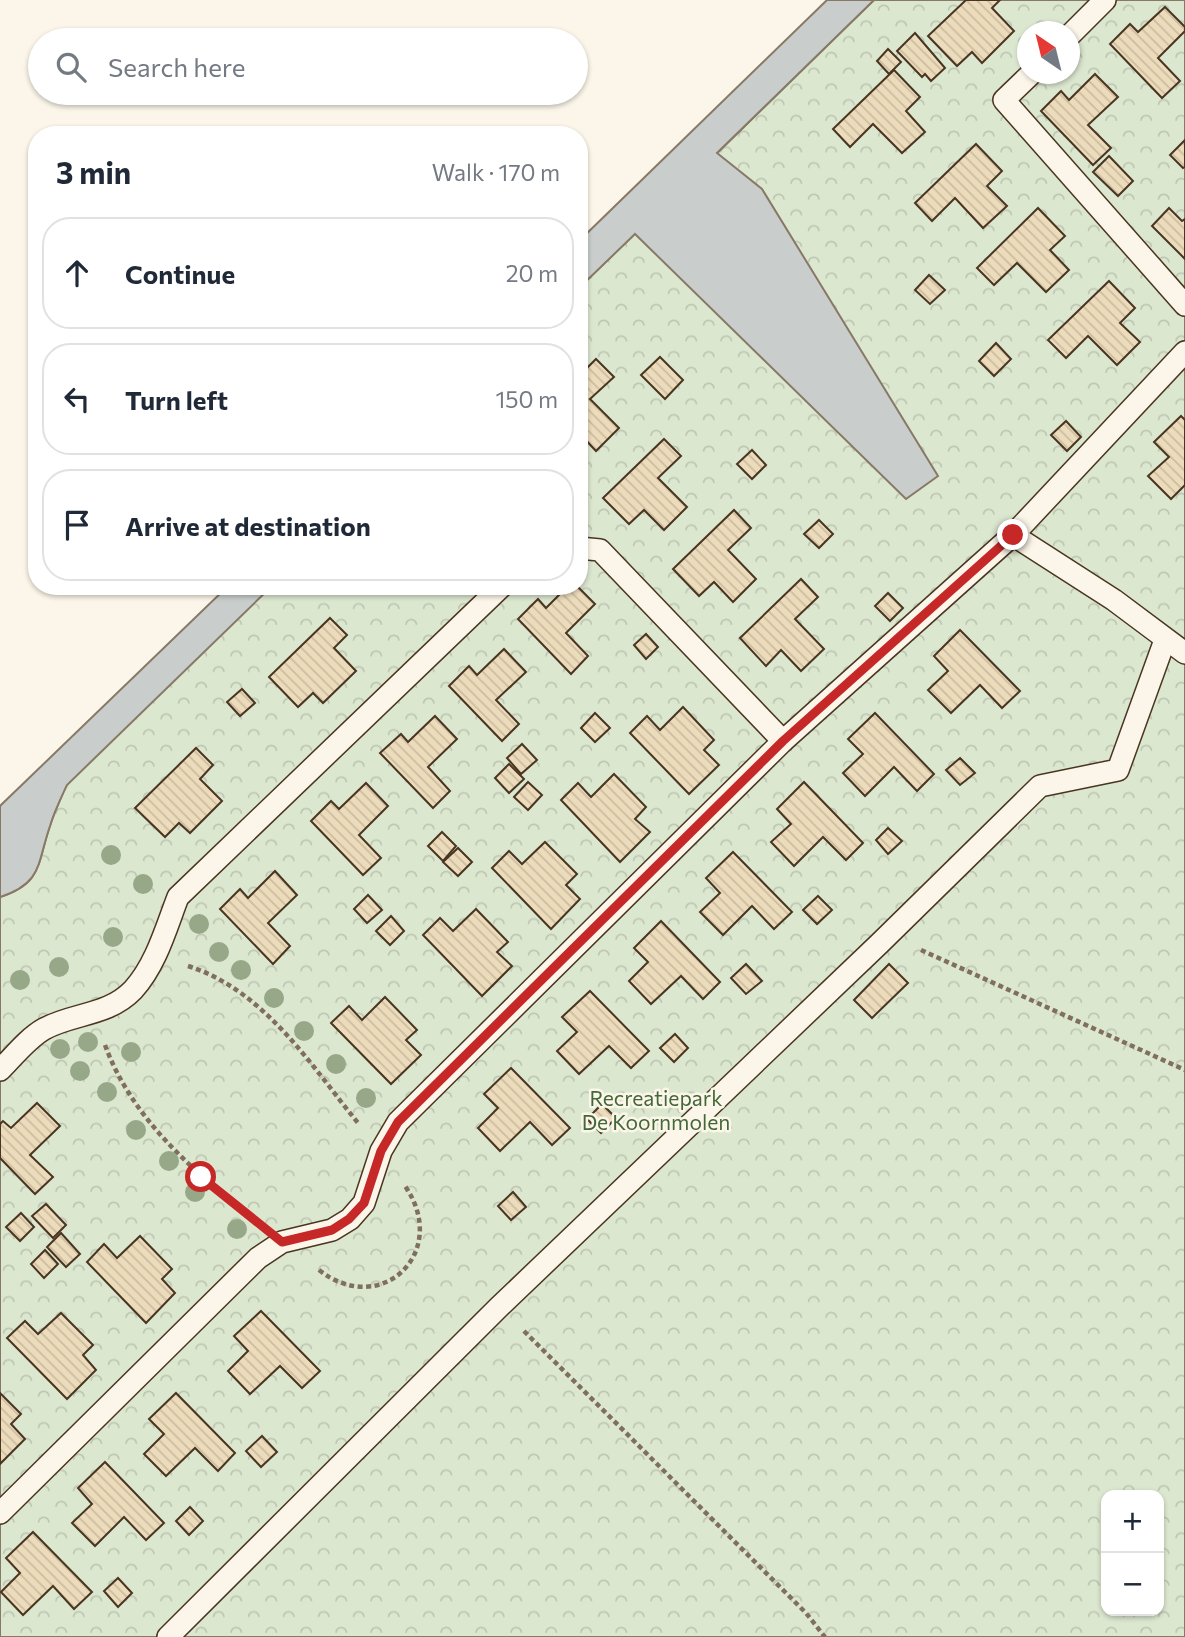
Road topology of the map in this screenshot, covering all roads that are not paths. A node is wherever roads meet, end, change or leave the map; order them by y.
1 (1105, 0) edge
2 (1080, 24) edge
3 (1021, 84) edge
4 (1185, 305) edge
5 (1185, 352) edge
6 (1013, 535) junction
7 (588, 549) edge
8 (493, 595) edge
9 (1165, 640) junction
10 (1185, 653) edge
11 (783, 741) junction
12 (0, 1070) edge
13 (0, 1513) edge
14 (168, 1637) edge

1 - 2 lane
3 - 4 lane
5 - 6 lane
6 - 9 lane
6 - 11 lane
7 - 11 lane
8 - 12 lane
9 - 10 lane
9 - 14 lane
11 - 13 lane

